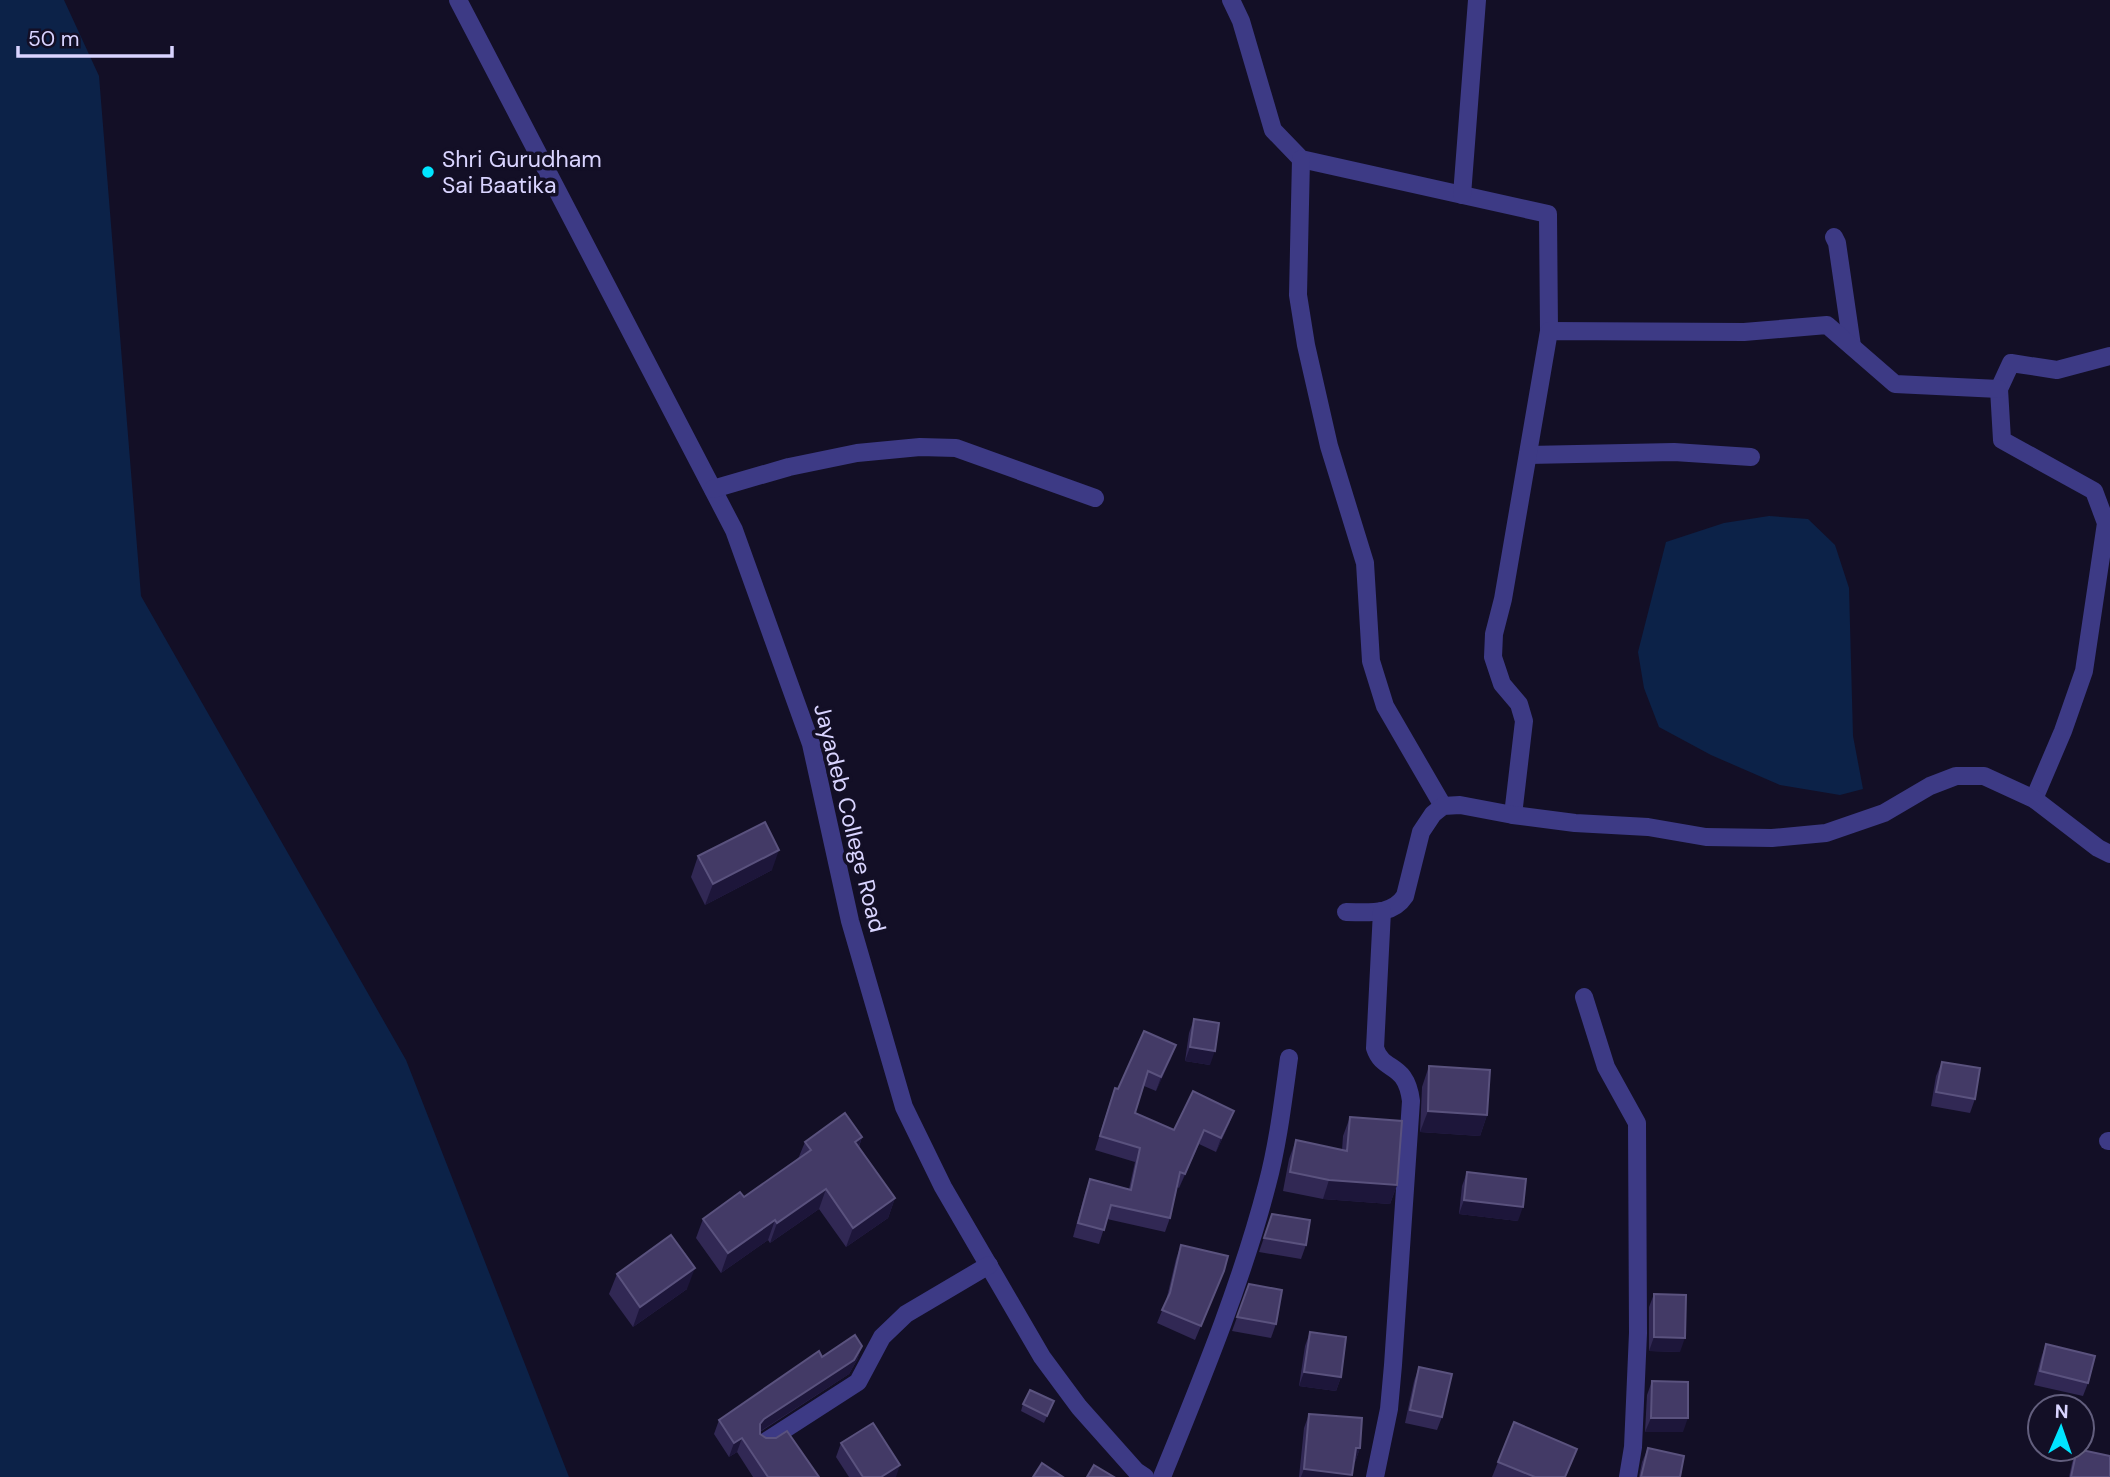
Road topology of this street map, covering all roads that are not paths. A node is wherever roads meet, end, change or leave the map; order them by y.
1 (458, 0) edge
2 (1231, 0) edge
3 (1477, 0) edge
4 (1301, 159) junction
5 (1462, 195) junction
6 (1834, 237) dead end
7 (1549, 331) junction
8 (1852, 346) junction
9 (2110, 356) edge
10 (1998, 389) junction
11 (1528, 454) junction
12 (1751, 457) dead end
13 (713, 489) junction
14 (2094, 491) junction
15 (1096, 498) dead end
16 (2110, 501) edge
17 (2034, 799) junction
18 (1443, 806) junction
19 (1513, 815) junction
20 (2110, 854) edge
21 (1382, 911) junction
22 (1346, 912) dead end
23 (1584, 997) dead end
24 (1289, 1058) dead end
25 (989, 1265) junction
26 (765, 1442) edge
27 (1145, 1477) edge
28 (1162, 1477) edge
29 (1374, 1477) edge
30 (1628, 1477) edge

1 - 13 street, Jayadeb College Road
2 - 4 street
3 - 5 street
4 - 5 street
4 - 18 street
5 - 7 street
6 - 8 street
7 - 8 street
7 - 11 street
8 - 10 street
9 - 10 street
10 - 14 street
11 - 12 street
11 - 19 street
13 - 15 street
13 - 25 street, Jayadeb College Road
14 - 16 street
14 - 17 street
17 - 19 street
17 - 20 street
18 - 19 street
18 - 21 street
21 - 22 street
21 - 29 street
23 - 30 street
24 - 28 street
25 - 26 street
25 - 27 street, Jayadeb College Road

